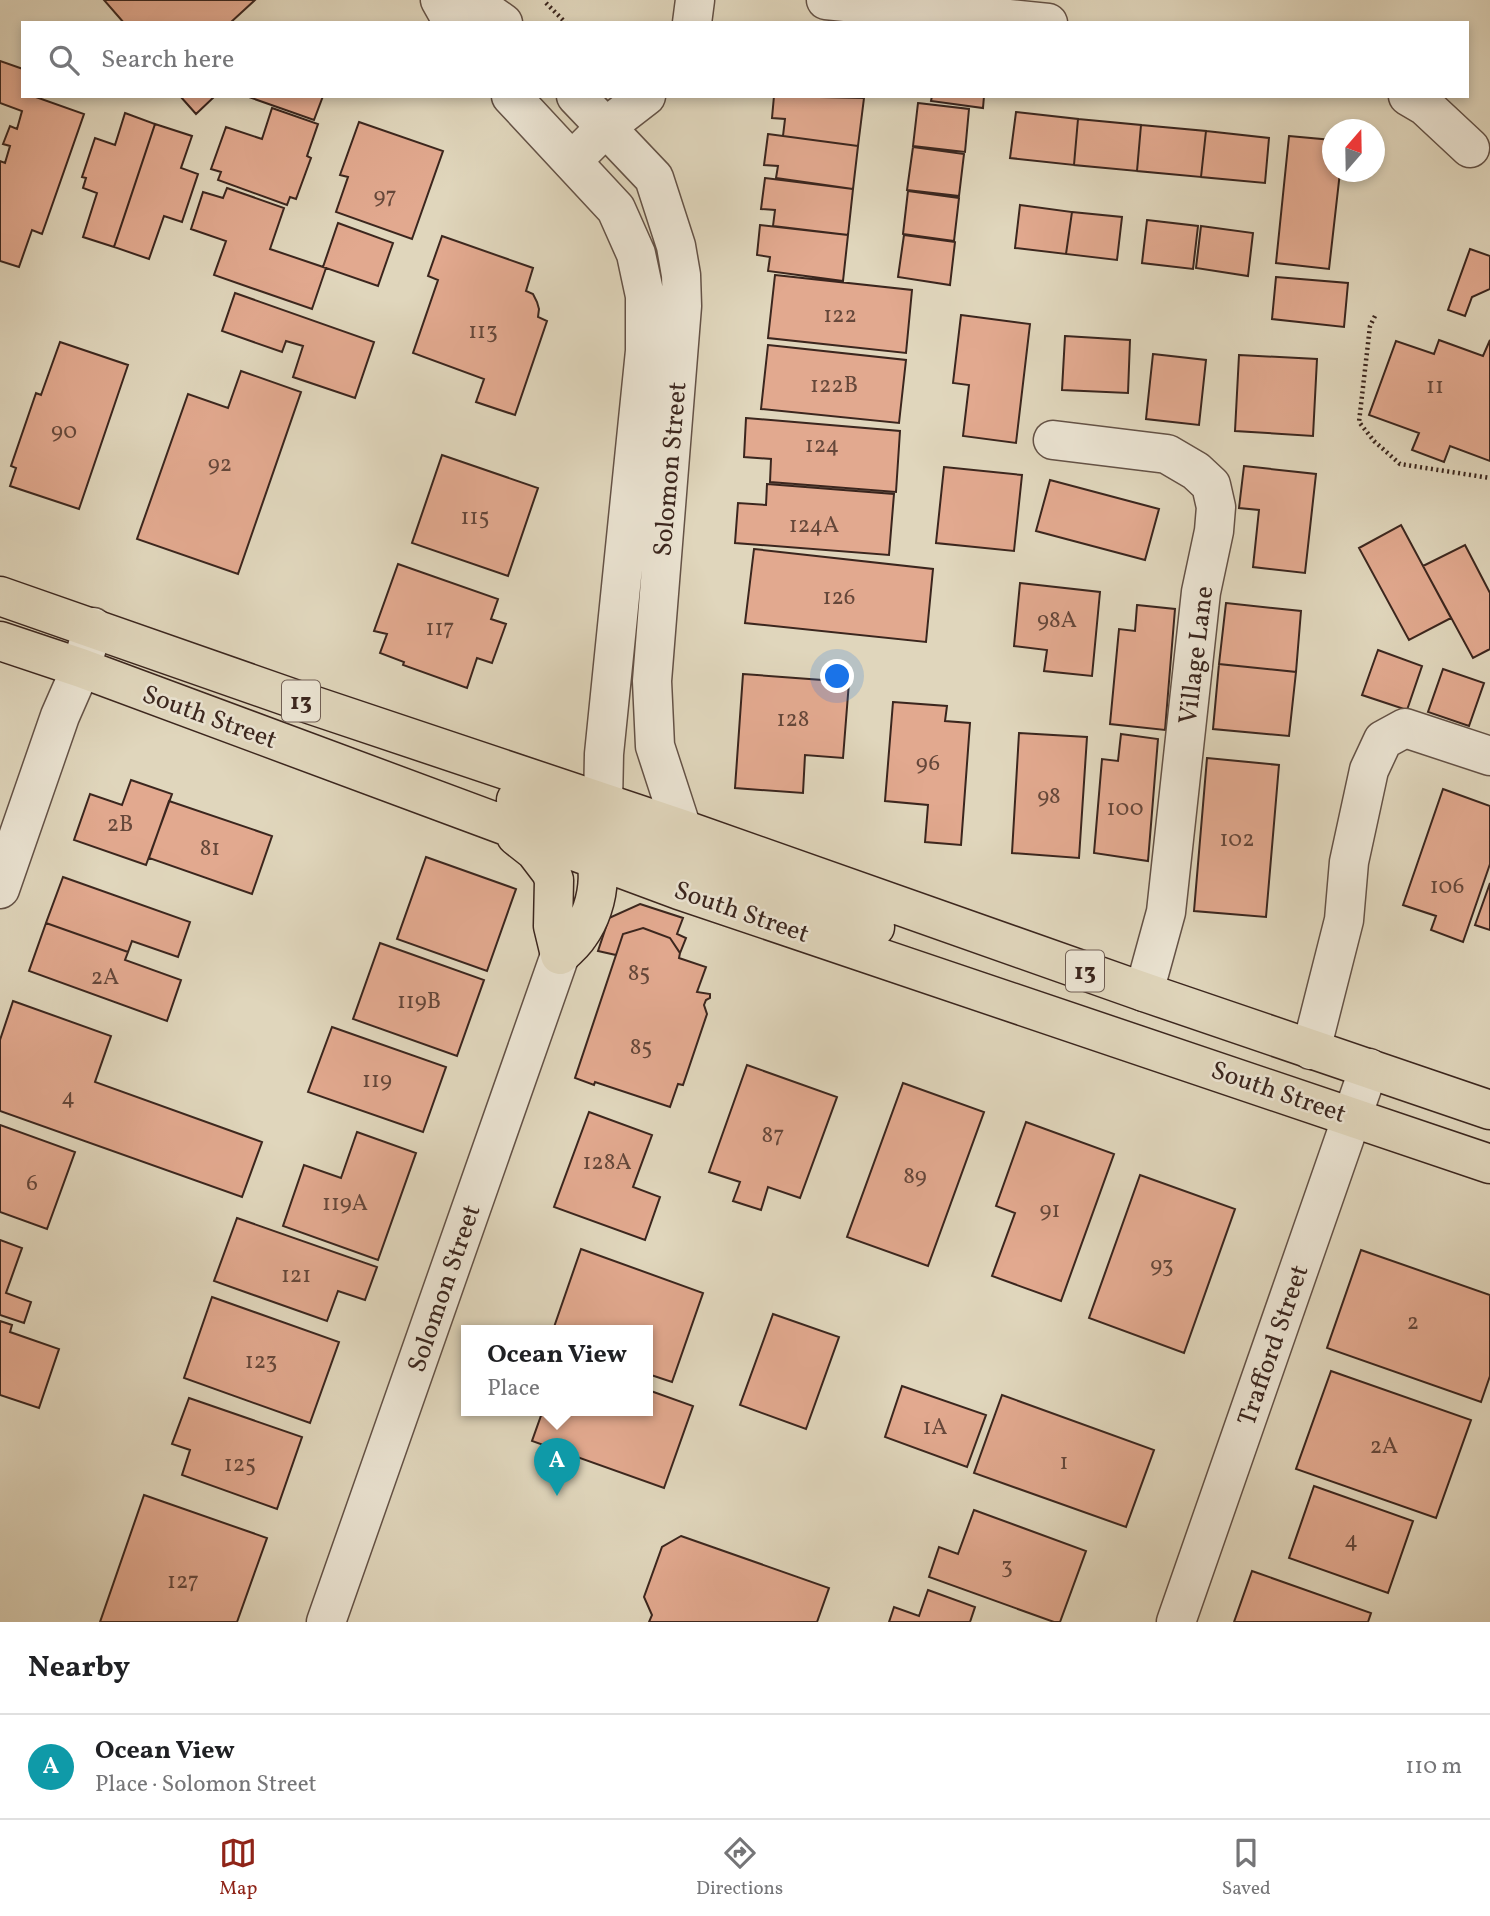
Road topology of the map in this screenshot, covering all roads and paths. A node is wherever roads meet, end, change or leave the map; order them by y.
1 (440, 0) edge
2 (470, 0) edge
3 (543, 0) edge
4 (695, 0) edge
5 (826, 0) edge
6 (452, 21) edge
7 (500, 21) edge
8 (564, 21) edge
9 (692, 21) edge
10 (1029, 21) edge
11 (513, 98) edge
12 (578, 98) edge
13 (643, 98) edge
14 (1411, 98) edge
15 (606, 127) junction
16 (1470, 148) dead end
17 (572, 161) junction
18 (1375, 316) dead end
19 (1053, 439) dead end
20 (1490, 478) edge
21 (0, 596) edge
22 (93, 627) junction
23 (0, 641) edge
24 (80, 668) junction
25 (1490, 755) edge
26 (495, 822) junction
27 (682, 829) junction
28 (589, 837) junction
29 (645, 877) junction
30 (0, 889) edge
31 (552, 903) junction
32 (590, 914) junction
33 (560, 955) junction
34 (1144, 992) junction
35 (1093, 1028) junction
36 (1311, 1050) junction
37 (1369, 1068) junction
38 (1490, 1110) edge
39 (1351, 1115) junction
40 (1490, 1164) edge
41 (326, 1622) edge
42 (1176, 1622) edge

1 - 6 street
2 - 7 street
3 - 8 path
4 - 9 street
5 - 10 street
11 - 17 street, Solomon Street
12 - 15 street, Solomon Street
13 - 15 street
14 - 16 street
15 - 17 street
15 - 27 street, Solomon Street
17 - 28 street, Solomon Street
18 - 20 path
19 - 34 street, Village Lane
21 - 22 main road, South Street / 13
22 - 24 street
22 - 28 main road, South Street / 13
23 - 24 main road, South Street / 13
24 - 26 main road, South Street / 13
24 - 30 street
25 - 36 street
26 - 28 main road, South Street / 13
26 - 31 main road
27 - 28 main road, South Street / 13
27 - 34 main road, South Street / 13
28 - 29 main road, South Street / 13
28 - 31 main road
28 - 32 main road
28 - 35 main road
29 - 32 main road
29 - 35 main road, South Street / 13
31 - 33 main road
32 - 33 main road
33 - 41 street, Solomon Street
34 - 36 main road, South Street / 13
35 - 39 main road, South Street / 13
36 - 37 main road, South Street / 13
37 - 38 main road, South Street / 13
37 - 39 street, Trafford Street
39 - 40 main road, South Street / 13
39 - 42 street, Trafford Street

